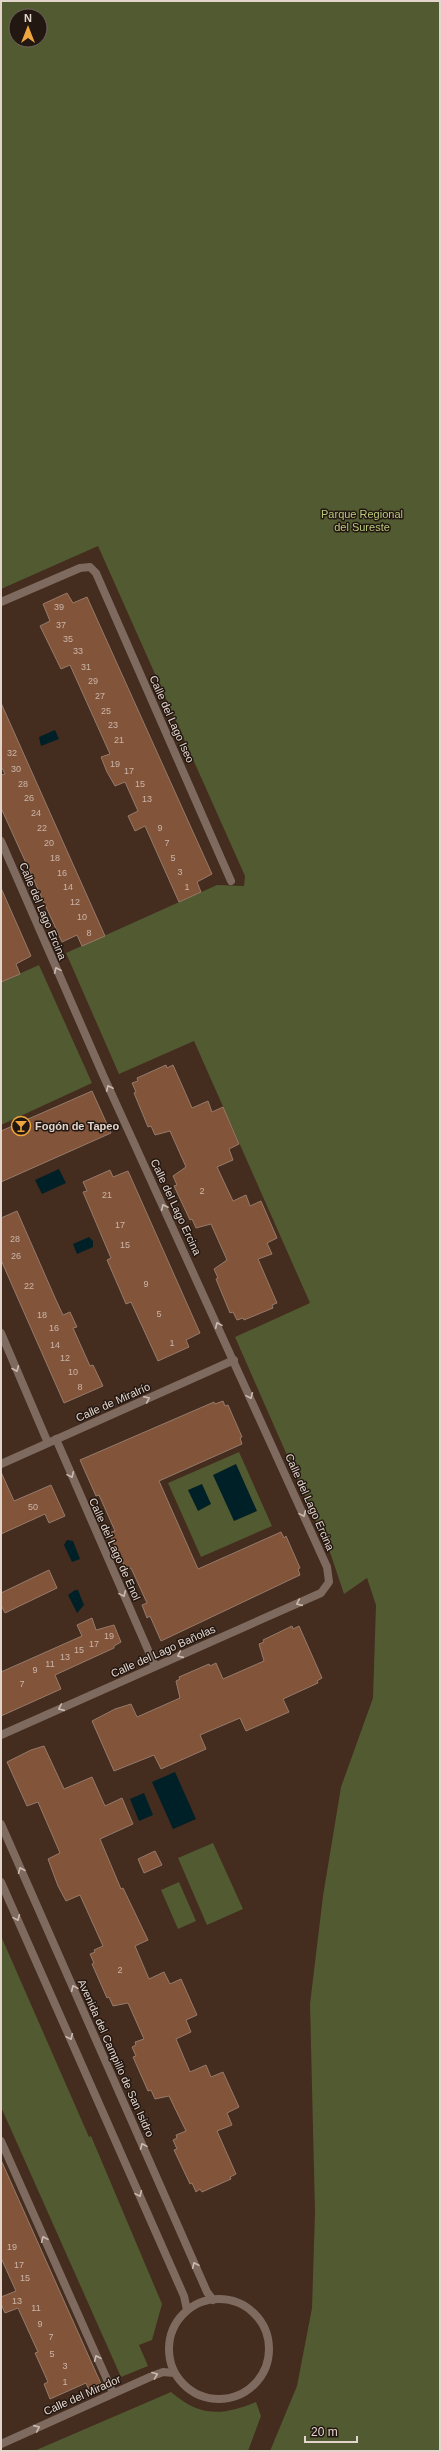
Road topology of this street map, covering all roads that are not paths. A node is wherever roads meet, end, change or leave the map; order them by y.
1 (1, 602) edge
2 (1, 841) edge
3 (231, 881) dead end
4 (1, 1333) edge
5 (234, 1360) junction
6 (52, 1441) junction
7 (1, 1464) edge
8 (329, 1582) joint
9 (155, 1666) junction
10 (1, 1735) edge
11 (1, 1824) edge
12 (1, 1882) edge
13 (1, 2141) edge
14 (213, 2300) junction
15 (187, 2310) junction
16 (174, 2373) junction
17 (113, 2393) junction
18 (1, 2444) edge

1 - 3 street, Calle del Lago Iseo
5 -> 2 street, Calle del Lago Ercina
4 -> 6 street, Calle del Lago de Enol
6 -> 5 street, Calle de Miralrío
5 -> 8 street, Calle del Lago Ercina
6 - 7 street, Calle de Miralrío
6 -> 9 street, Calle del Lago de Enol
8 -> 9 street, Calle del Lago Bañolas
9 -> 10 street, Calle del Lago Bañolas
14 -> 11 street, Avenida del Campillo de San Isidro
12 -> 15 street
17 -> 13 street
14 - 15 street
14 - 16 street
15 - 16 street
17 -> 16 street, Calle del Mirador
18 -> 17 street, Calle del Mirador

